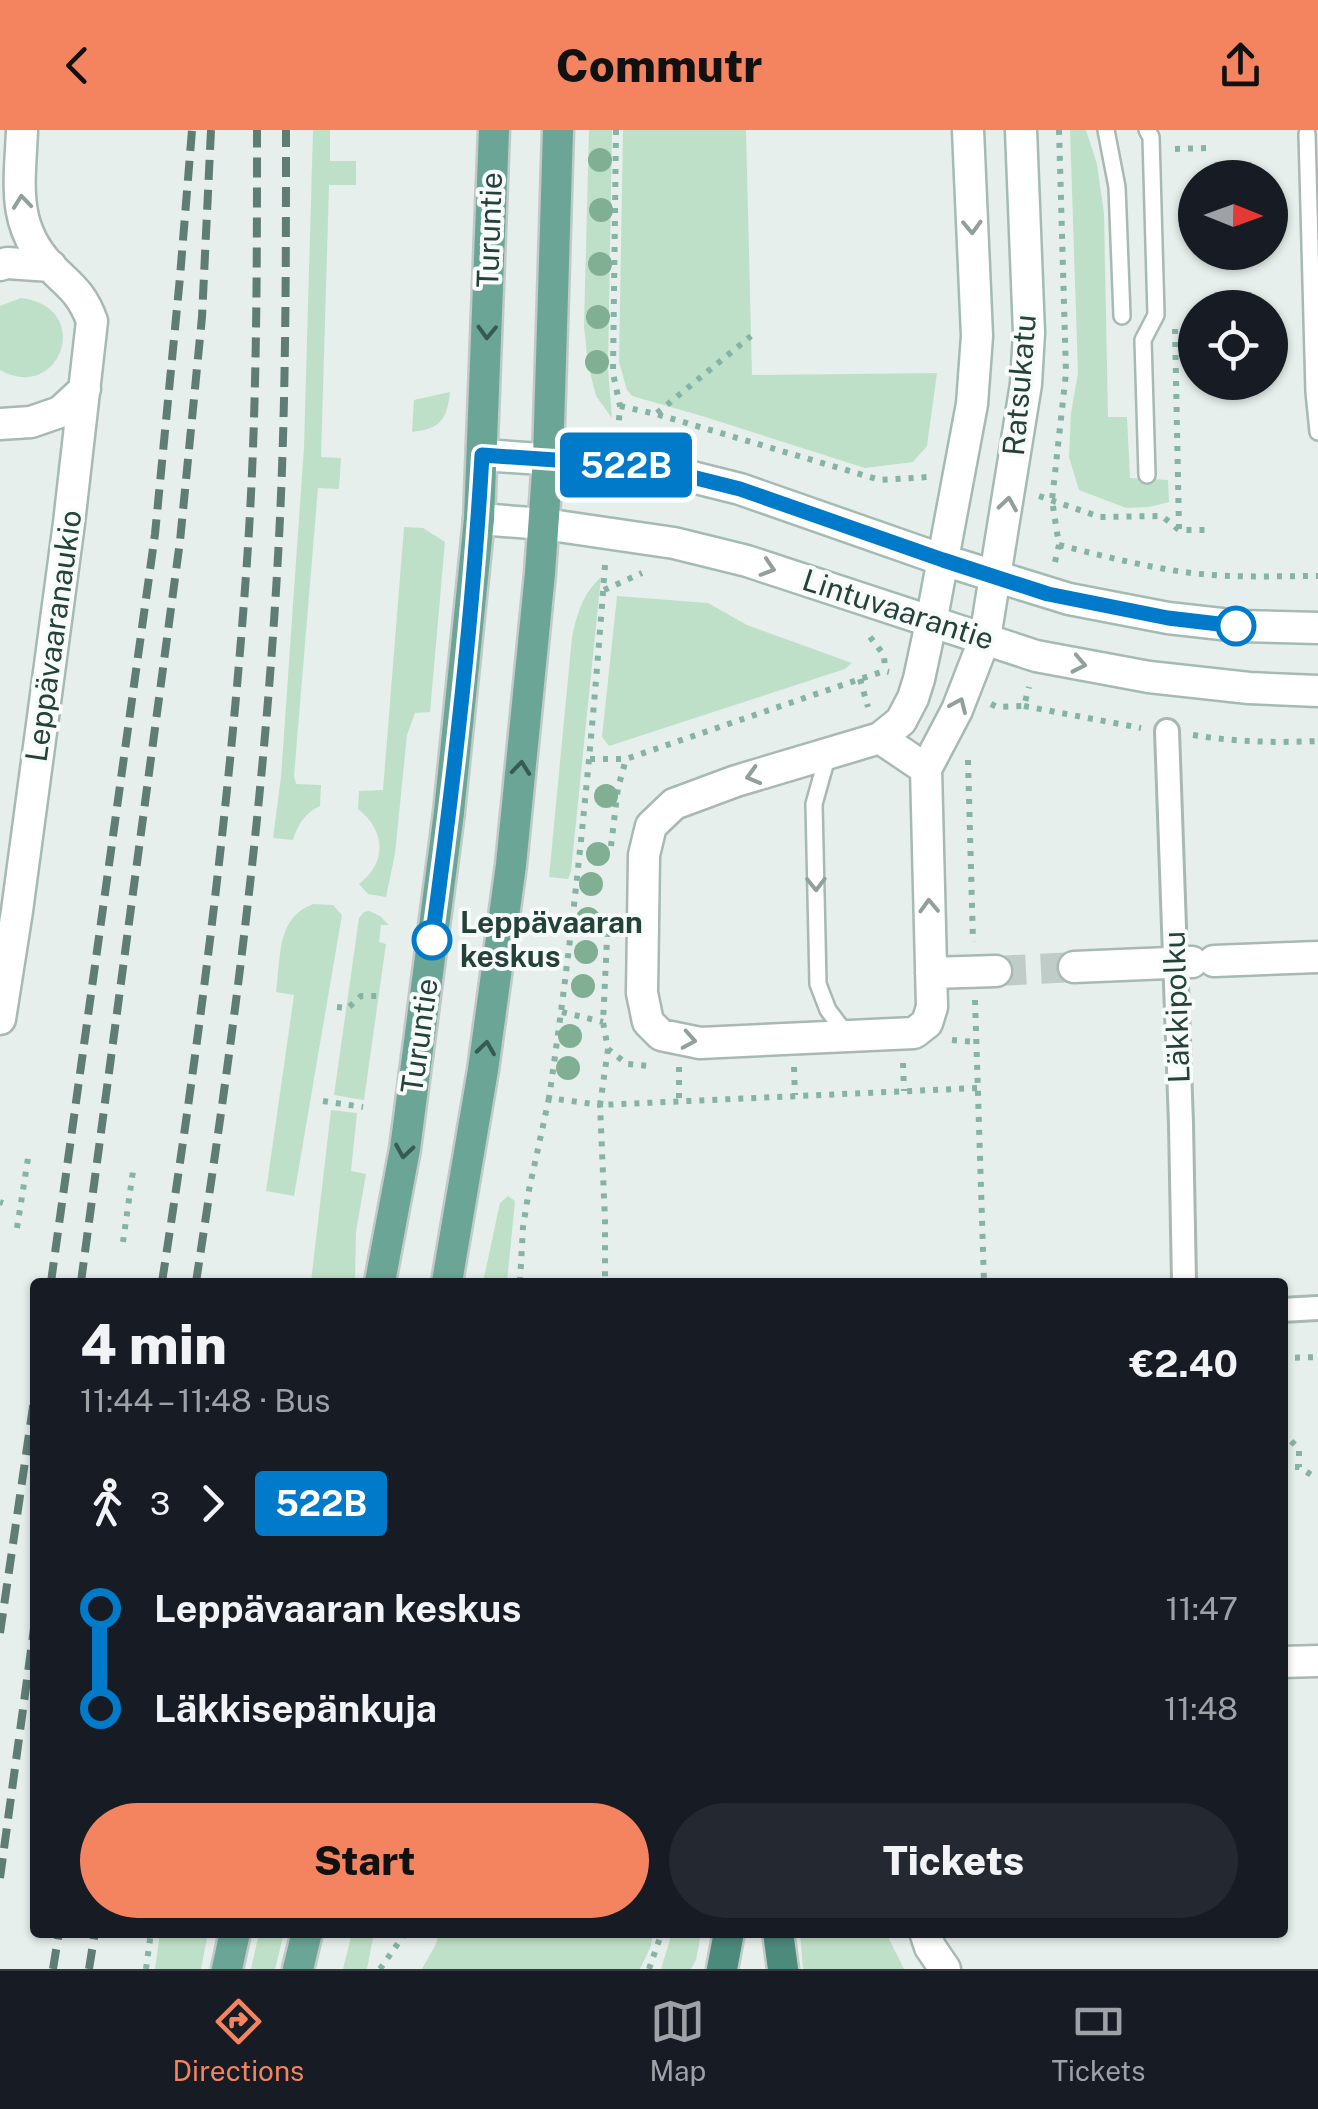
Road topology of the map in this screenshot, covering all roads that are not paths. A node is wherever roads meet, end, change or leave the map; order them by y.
1 (22, 130) edge
2 (494, 130) edge
3 (558, 130) edge
4 (968, 130) edge
5 (1021, 130) edge
6 (1106, 130) edge
7 (1147, 130) edge
8 (1307, 134) dead end
9 (0, 265) edge
10 (50, 266) junction
11 (1122, 316) dead end
12 (85, 390) junction
13 (1316, 392) edge
14 (0, 424) edge
15 (1318, 432) edge
16 (482, 455) junction
17 (548, 458) junction
18 (1147, 475) dead end
19 (478, 519) junction
20 (544, 524) junction
21 (943, 560) junction
22 (996, 578) junction
23 (930, 622) junction
24 (1318, 628) edge
25 (985, 638) junction
26 (1318, 691) edge
27 (1167, 731) dead end
28 (880, 738) junction
29 (828, 754) junction
30 (926, 768) junction
31 (1318, 957) edge
32 (1194, 962) junction
33 (1074, 967) tunnel mouth
34 (996, 970) tunnel mouth
35 (931, 973) junction
36 (0, 1020) edge
37 (848, 1036) junction
38 (381, 1278) edge
39 (448, 1278) edge
40 (1184, 1278) edge
41 (1318, 1308) edge
42 (1288, 1310) edge
43 (1318, 1661) edge
44 (1288, 1662) edge
45 (234, 1938) edge
46 (306, 1938) edge
47 (728, 1938) edge
48 (779, 1938) edge
49 (927, 1938) edge
50 (227, 1969) edge
51 (298, 1969) edge
52 (722, 1969) edge
53 (783, 1969) edge
54 (945, 1969) edge

10 -> 1 street, Leppävaaranaukio
2 -> 16 main road, Turuntie
3 - 17 main road
4 -> 21 street, Ratsukatu
22 -> 5 street, Ratsukatu
6 - 11 lane
7 - 18 lane
8 - 13 lane
9 - 10 street
10 - 12 street, Leppävaaranaukio
12 - 14 street
12 - 36 street, Leppävaaranaukio
13 - 15 lane
16 - 17 street, Lintuvaarantie
16 - 19 main road, Turuntie
17 - 20 main road
17 - 21 street, Lintuvaarantie
19 - 20 street, Lintuvaarantie
19 -> 38 main road, Turuntie
20 -> 23 street, Lintuvaarantie
39 -> 20 main road
21 - 22 street, Lintuvaarantie
21 - 23 street, Ratsukatu
22 - 24 street, Lintuvaarantie
22 - 25 street, Ratsukatu
23 - 25 street, Lintuvaarantie
23 - 28 street, Ratsukatu
25 -> 26 street, Lintuvaarantie
30 -> 25 street, Ratsukatu
27 - 32 street, Läkkipolku
28 - 29 street
28 - 30 street
29 -> 37 lane
29 -> 37 street
35 -> 30 street
31 - 32 street
32 - 33 street
32 - 40 street, Läkkipolku
34 - 35 street
35 - 37 street
41 - 42 street
43 - 44 street
45 - 50 main road
46 - 51 main road
47 - 52 highway
48 - 53 highway
49 - 54 street

